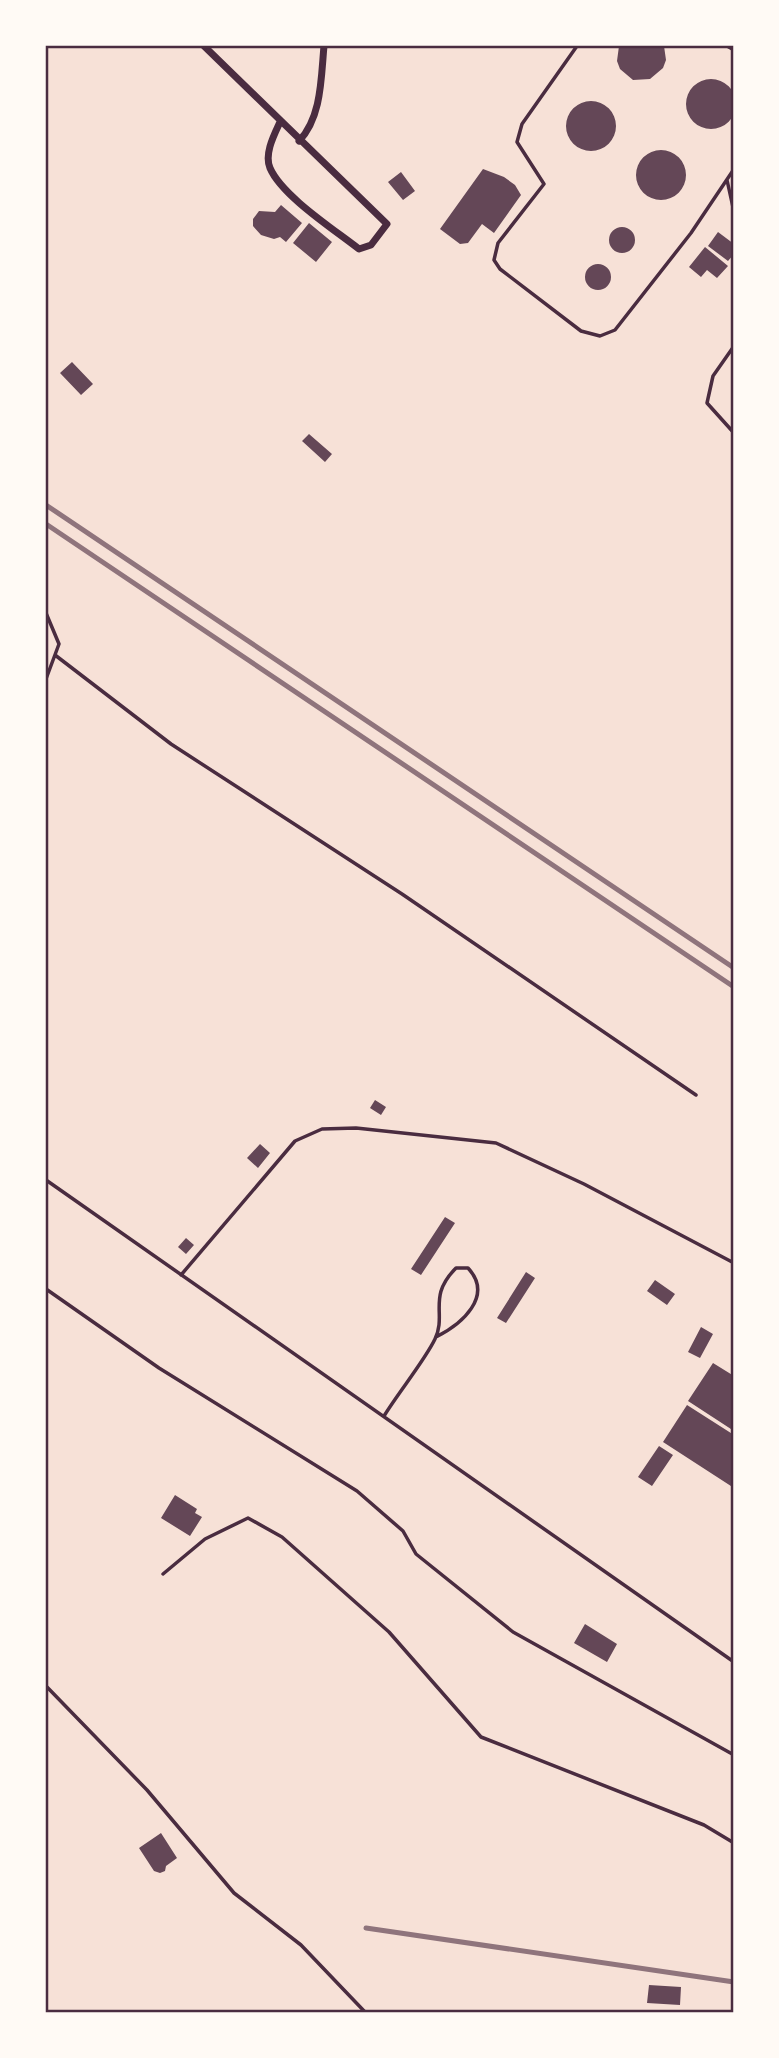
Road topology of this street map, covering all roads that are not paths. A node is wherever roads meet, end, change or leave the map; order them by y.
1 (204, 46) edge
2 (324, 46) edge
3 (577, 46) edge
4 (727, 46) edge
5 (733, 50) edge
6 (280, 122) junction
7 (299, 141) junction
8 (733, 169) edge
9 (727, 178) junction
10 (733, 212) edge
11 (733, 346) edge
12 (733, 433) edge
13 (46, 613) edge
14 (55, 655) junction
15 (46, 679) edge
16 (695, 1095) dead end
17 (46, 1181) edge
18 (733, 1263) edge
19 (181, 1275) junction
20 (46, 1289) edge
21 (436, 1337) junction
22 (384, 1416) junction
23 (163, 1574) dead end
24 (733, 1662) edge
25 (46, 1686) edge
26 (733, 1755) edge
27 (733, 1843) edge
28 (365, 2012) edge

1 - 6 street
2 - 7 street
3 - 9 lane
4 - 5 lane
6 - 7 street
6 - 7 street
8 - 9 lane
9 - 10 lane
11 - 12 lane
13 - 14 lane
14 - 15 lane
14 - 16 lane
17 - 19 lane
18 - 19 lane
19 - 22 lane
20 - 26 lane
21 - 21 lane
21 - 22 lane
22 - 24 lane
23 - 27 lane
25 - 28 lane

